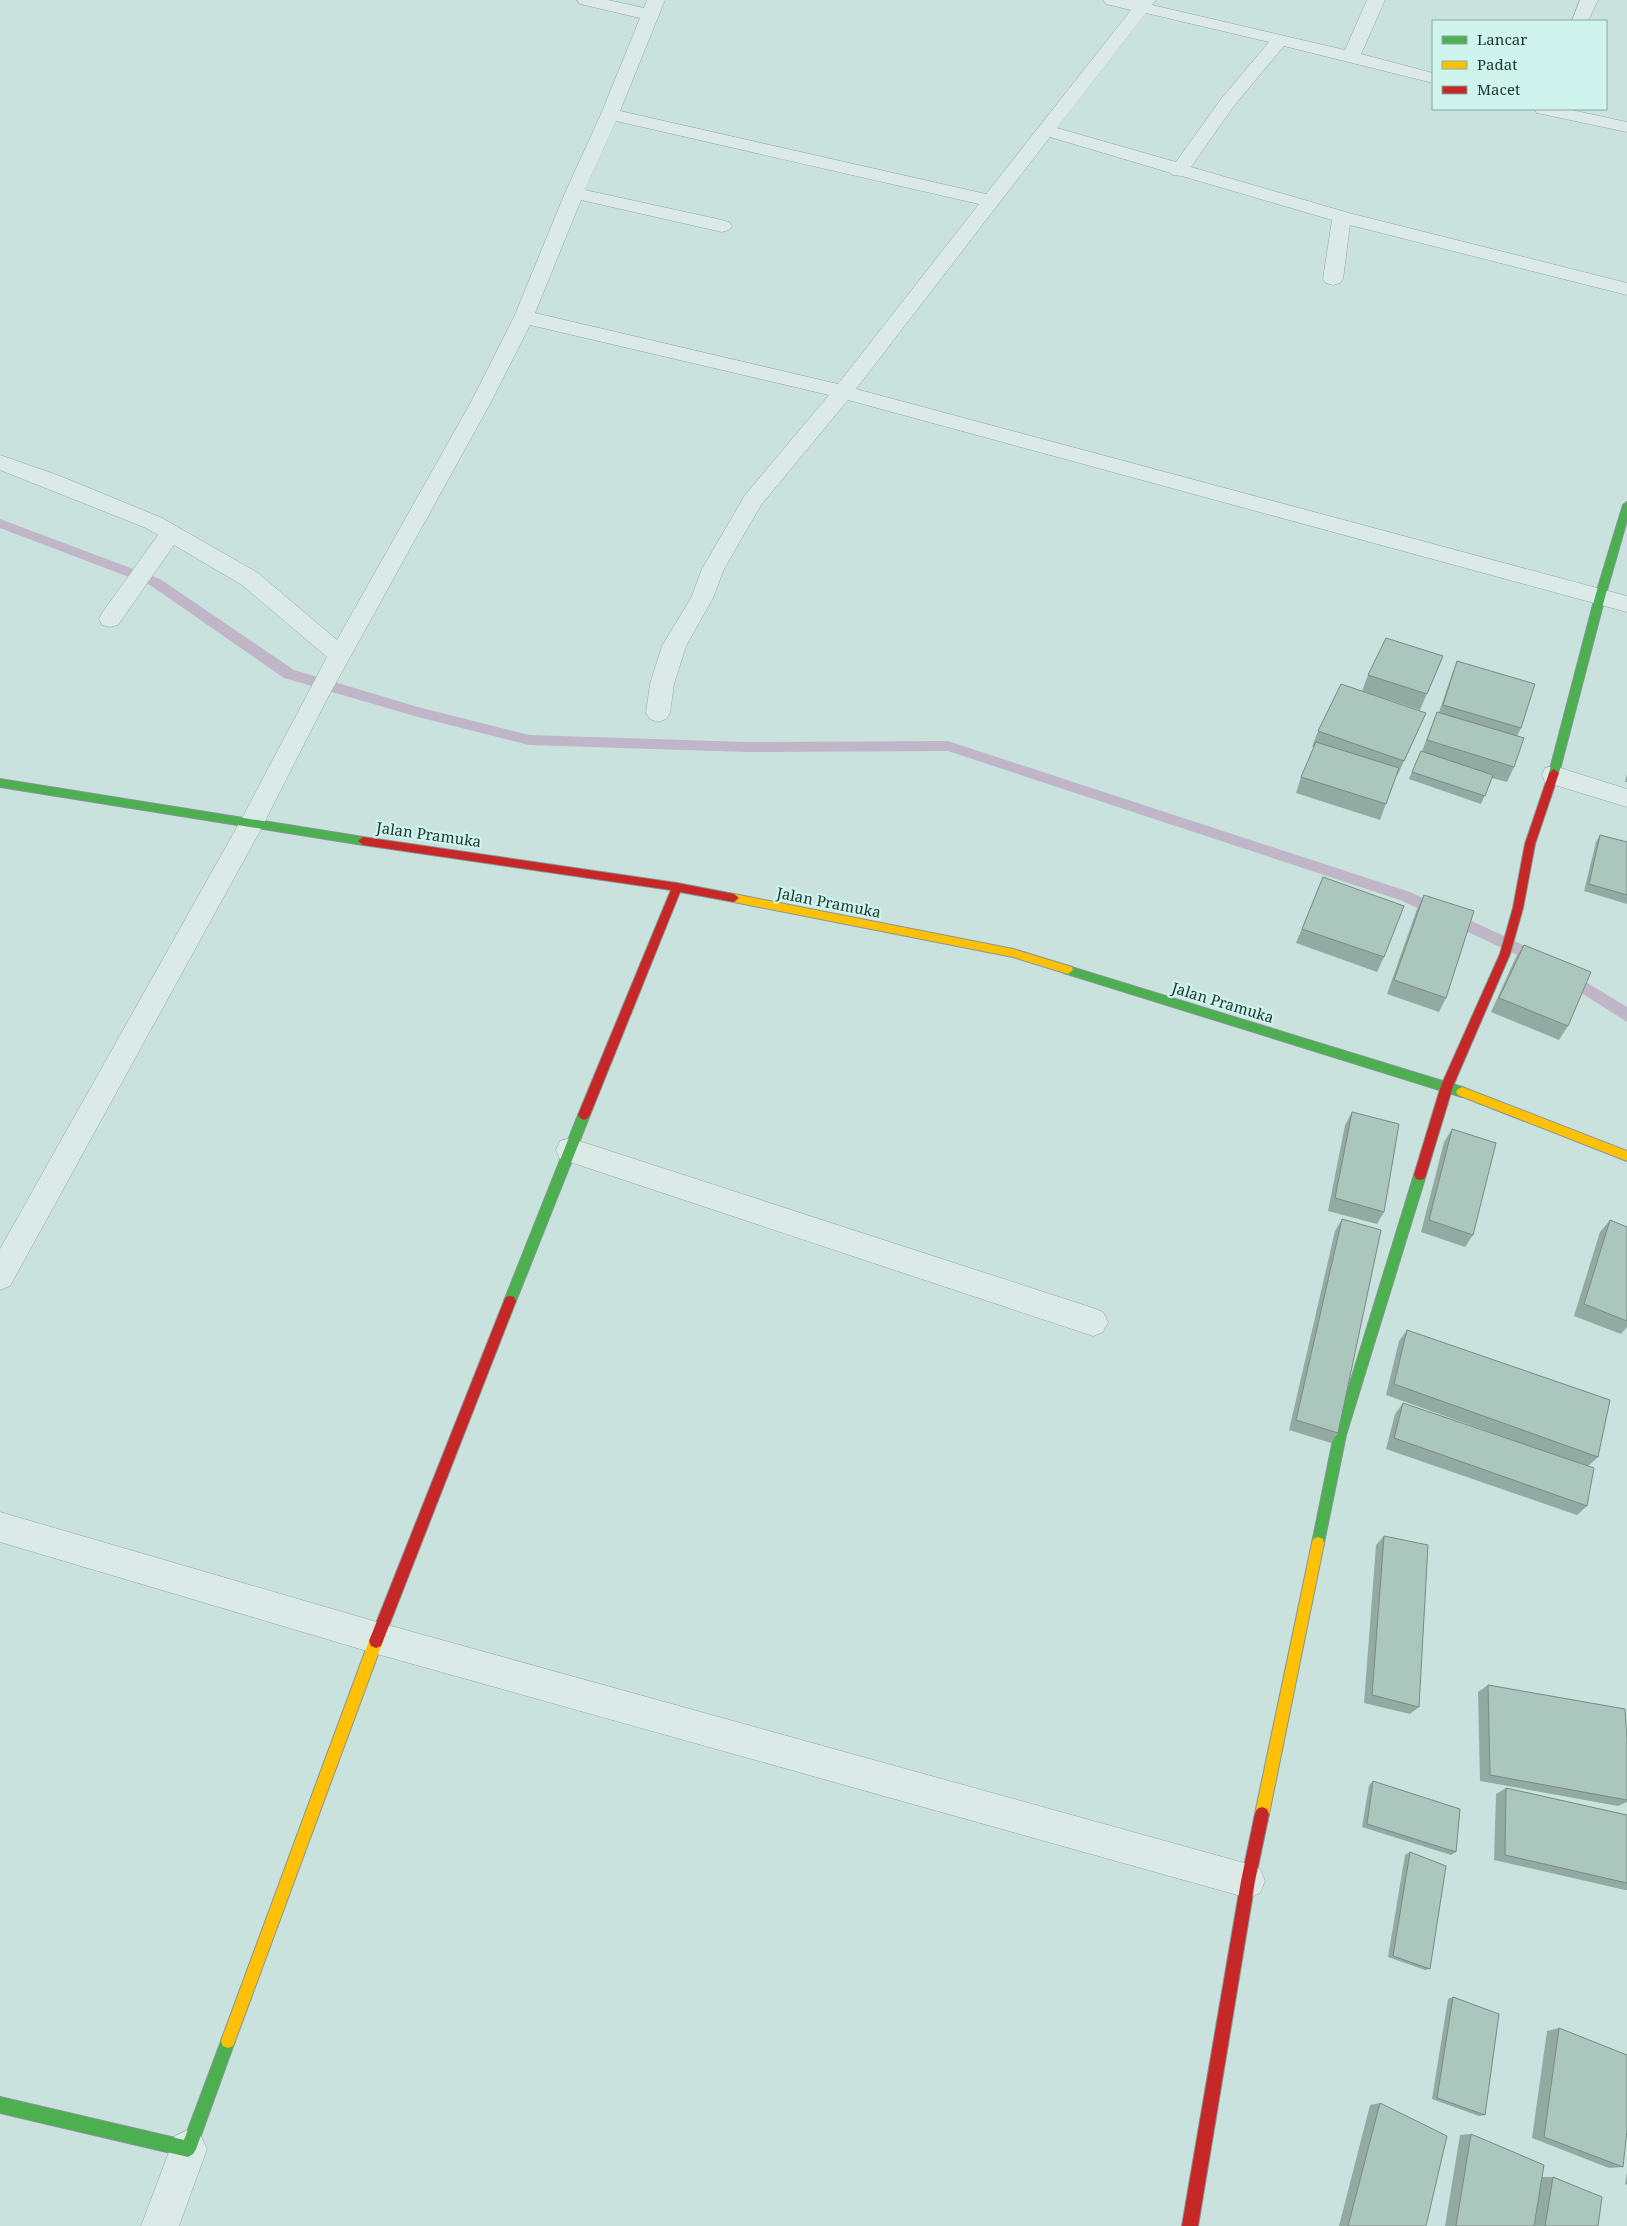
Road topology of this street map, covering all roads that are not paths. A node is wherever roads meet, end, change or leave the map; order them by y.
1 (586, 0) edge
2 (1112, 0) edge
3 (1376, 0) edge
4 (1589, 0) edge
5 (1145, 4) edge
6 (653, 8) edge
7 (1580, 20) edge
8 (1279, 41) junction
9 (1351, 56) junction
10 (1432, 78) edge
11 (1550, 110) edge
12 (610, 114) junction
13 (1627, 128) edge
14 (1045, 130) junction
15 (1179, 171) junction
16 (574, 193) junction
17 (990, 201) junction
18 (1342, 217) junction
19 (722, 226) dead end
20 (1333, 279) dead end
21 (1627, 289) edge
22 (524, 317) junction
23 (843, 392) junction
24 (0, 462) edge
25 (1627, 505) edge
26 (171, 533) junction
27 (1600, 597) junction
28 (1627, 604) edge
29 (110, 619) dead end
30 (340, 654) junction
31 (658, 713) dead end
32 (1554, 775) junction
33 (0, 783) edge
34 (1627, 798) edge
35 (251, 824) junction
36 (677, 887) junction
37 (1447, 1086) junction
38 (570, 1150) junction
39 (1627, 1156) edge
40 (12, 1234) edge
41 (0, 1277) edge
42 (1093, 1322) dead end
43 (0, 1527) edge
44 (377, 1638) junction
45 (1248, 1882) junction
46 (0, 2105) edge
47 (188, 2149) junction
48 (160, 2226) edge
49 (1190, 2226) edge

1 - 6 street
2 - 5 street
3 - 9 street
4 - 7 street
5 - 8 street
5 - 14 street
6 - 12 street
8 - 9 street
8 - 15 street
9 - 10 street
11 - 13 street
12 - 16 street
12 - 17 street
14 - 15 street
14 - 17 street
15 - 18 street
16 - 19 street
16 - 22 street
17 - 23 street
18 - 20 street
18 - 21 street
22 - 23 street
22 - 30 street
23 - 27 street
23 - 31 street
24 - 26 street
25 - 27 street
26 - 29 street
26 - 30 street
27 - 28 street
27 - 32 street
30 - 35 street
32 - 34 street
32 - 37 street
33 - 35 street, Jalan Pramuka
35 - 36 street, Jalan Pramuka
35 - 40 street
36 - 37 street, Jalan Pramuka
36 - 38 street
37 - 39 street, Jalan Pramuka
37 - 45 street
38 - 42 street
38 - 44 street
40 - 41 street
43 - 44 street
44 - 45 street
44 - 47 street
45 - 49 street
46 - 47 street
47 - 48 street

